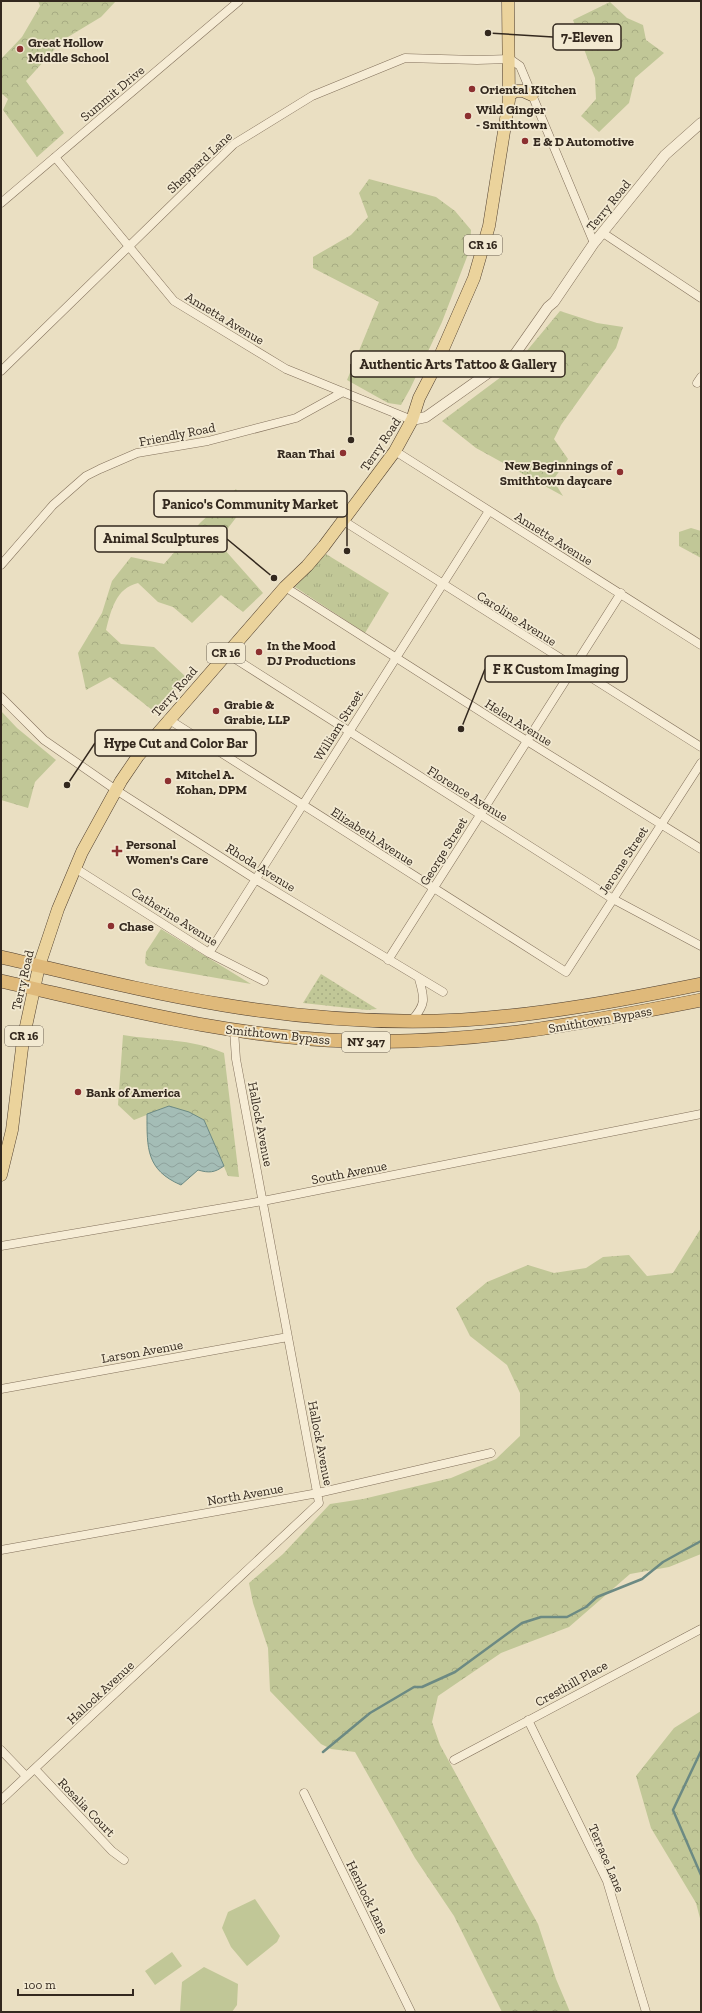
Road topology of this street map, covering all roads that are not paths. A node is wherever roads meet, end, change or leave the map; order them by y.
1 (239, 1) edge
2 (508, 1) edge
3 (510, 59) junction
4 (532, 95) junction
5 (509, 96) junction
6 (701, 123) edge
7 (55, 157) junction
8 (1, 203) edge
9 (603, 233) junction
10 (594, 243) junction
11 (129, 246) junction
12 (701, 298) edge
13 (1, 372) edge
14 (343, 392) junction
15 (412, 420) junction
16 (395, 451) junction
17 (489, 510) junction
18 (342, 520) junction
19 (1, 566) edge
20 (442, 584) junction
21 (285, 587) junction
22 (621, 594) junction
23 (701, 645) edge
24 (226, 653) junction
25 (395, 657) junction
26 (573, 668) junction
27 (1, 697) edge
28 (168, 719) junction
29 (348, 731) junction
30 (527, 741) junction
31 (701, 747) edge
32 (701, 763) edge
33 (116, 790) junction
34 (302, 804) junction
35 (480, 815) junction
36 (661, 825) junction
37 (701, 849) edge
38 (75, 868) junction
39 (255, 879) junction
40 (434, 889) junction
41 (613, 899) junction
42 (701, 946) edge
43 (209, 952) junction
44 (1, 957) edge
45 (388, 960) junction
46 (39, 966) junction
47 (566, 972) joint
48 (419, 979) junction
49 (1, 981) edge
50 (264, 981) dead end
51 (701, 984) edge
52 (33, 989) junction
53 (443, 992) dead end
54 (701, 1000) edge
55 (411, 1021) junction
56 (234, 1030) junction
57 (701, 1114) edge
58 (1, 1175) edge
59 (263, 1201) junction
60 (1, 1246) edge
61 (288, 1337) junction
62 (1, 1389) edge
63 (491, 1453) dead end
64 (318, 1493) junction
65 (1, 1550) edge
66 (701, 1629) edge
67 (528, 1720) junction
68 (1, 1750) edge
69 (454, 1760) dead end
70 (35, 1769) junction
71 (26, 1776) junction
72 (304, 1793) dead end
73 (1, 1800) edge
74 (124, 1860) dead end
75 (411, 2012) edge
76 (646, 2012) edge

1 - 7 street, Summit Drive
2 - 3 main road, CR 16
3 - 4 street
3 - 5 main road, CR 16
3 - 11 street, Sheppard Lane
4 - 5 main road
4 - 10 street
5 - 15 main road, CR 16
6 - 9 street, Terry Road
7 - 8 street, Summit Drive
7 - 11 street, Annetta Avenue
9 - 10 street, Terry Road
9 - 12 street
10 - 15 street, Terry Road
11 - 13 street, Sheppard Lane
11 - 14 street, Annetta Avenue
14 - 15 street, Annetta Avenue
14 - 19 street, Friendly Road
15 - 16 main road, Terry Road / CR 16
16 - 17 street, Annette Avenue
16 - 18 main road, Terry Road / CR 16
17 - 20 street, William Street
17 - 22 street, Annette Avenue
18 - 20 street, Caroline Avenue
18 - 21 main road, Terry Road / CR 16
20 - 25 street, William Street
20 - 26 street, Caroline Avenue
21 - 24 main road, Terry Road / CR 16
21 - 25 street, Helen Avenue
22 - 23 street, Annette Avenue
22 - 26 street, George Street
24 - 28 main road, Terry Road / CR 16
24 - 29 street, Florence Avenue
25 - 29 street, William Street
25 - 30 street, Helen Avenue
26 - 30 street, George Street
26 - 31 street, Caroline Avenue
27 - 33 street, Rhoda Avenue
28 - 33 main road, Terry Road / CR 16
28 - 34 street, Elizabeth Avenue
29 - 34 street, William Street
29 - 35 street, Florence Avenue
30 - 35 street, George Street
30 - 36 street, Helen Avenue
32 - 36 street, Jerome Street
33 - 38 main road, Terry Road / CR 16
33 - 39 street, Rhoda Avenue
34 - 39 street, William Street
34 - 40 street, Elizabeth Avenue
35 - 40 street, George Street
35 - 41 street, Florence Avenue
36 - 37 street, Helen Avenue
36 - 41 street, Jerome Street
38 - 43 street, Catherine Avenue
38 - 46 main road, Terry Road / CR 16
39 - 43 street, William Street
39 - 45 street, Rhoda Avenue
40 - 45 street, George Street
40 - 47 street, Elizabeth Avenue
41 - 42 street, Florence Avenue
41 - 47 street, Jerome Street
43 - 50 street, Catherine Avenue
44 - 46 highway, Smithtown Bypass / NY 347
45 - 48 street, Rhoda Avenue
46 - 52 main road, Terry Road / CR 16
46 - 55 highway, Smithtown Bypass / NY 347
48 - 53 street, Rhoda Avenue
48 - 55 street
49 - 52 highway, Smithtown Bypass / NY 347
51 - 55 highway, Smithtown Bypass / NY 347
52 - 56 highway, Smithtown Bypass / NY 347
52 - 58 main road, Terry Road / CR 16
54 - 56 highway, Smithtown Bypass / NY 347
56 - 59 street, Hallock Avenue
57 - 59 street, South Avenue
59 - 60 street, South Avenue
59 - 61 street, Hallock Avenue
61 - 62 street, Larson Avenue
61 - 64 street, Hallock Avenue
63 - 64 street, North Avenue
64 - 65 street, North Avenue
64 - 70 street, Hallock Avenue
66 - 67 street, Cresthill Place
67 - 69 street, Cresthill Place
67 - 76 street, Terrace Lane
68 - 71 street
70 - 71 street, Hallock Avenue
70 - 74 street, Rosalia Court
71 - 73 street, Hallock Avenue
72 - 75 street, Hemlock Lane

